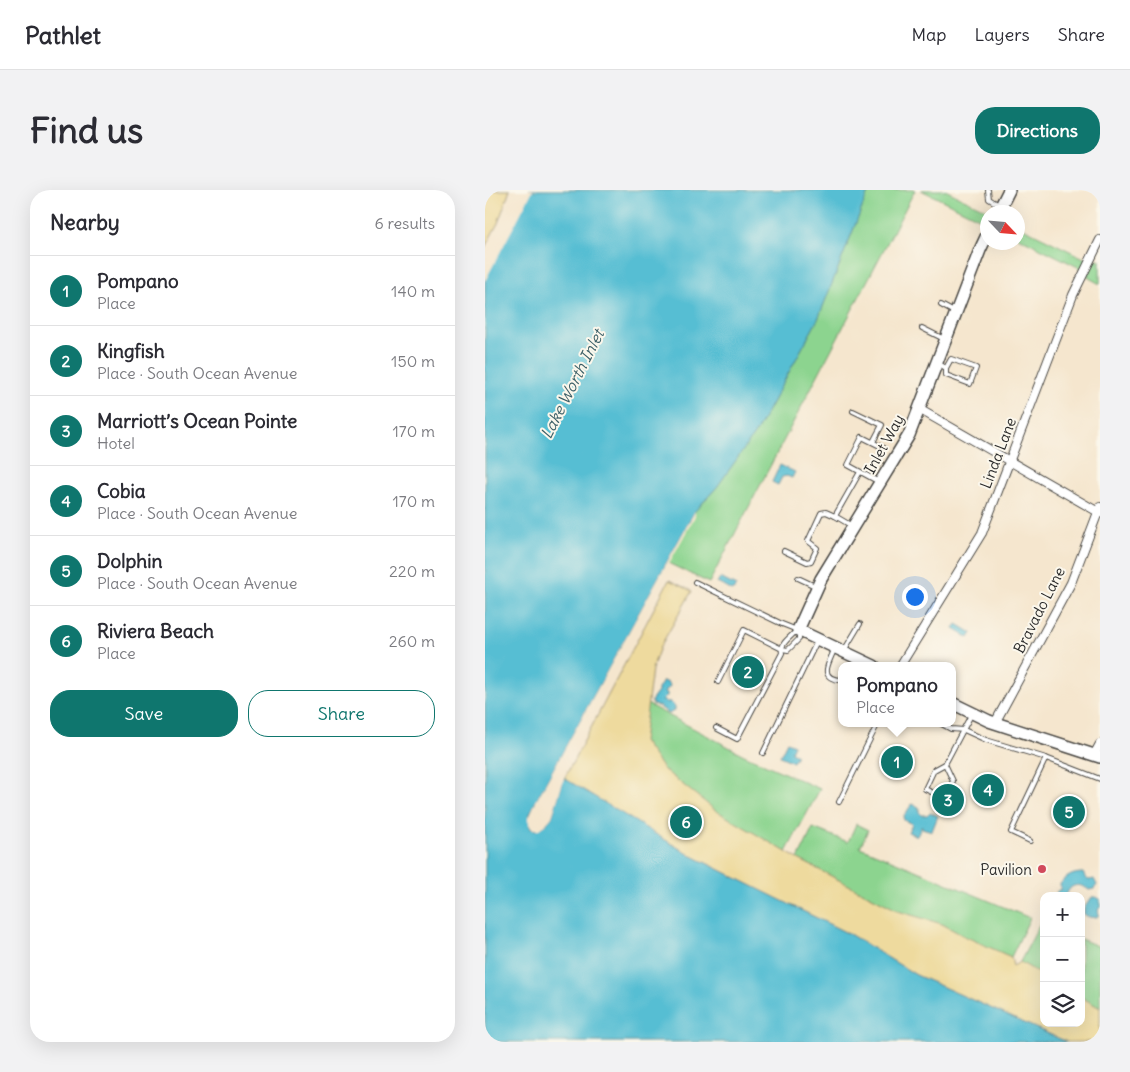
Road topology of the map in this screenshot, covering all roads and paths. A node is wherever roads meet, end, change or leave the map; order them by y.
1 (988, 190) edge
2 (1009, 190) edge
3 (996, 205) edge
4 (1002, 205) edge
5 (1100, 240) edge
6 (981, 250) edge
7 (941, 305) dead end
8 (956, 313) junction
9 (922, 328) dead end
10 (946, 340) junction
11 (942, 366) junction
12 (919, 409) junction
13 (853, 411) dead end
14 (873, 442) junction
15 (884, 448) dead end
16 (1009, 461) junction
17 (860, 472) junction
18 (880, 482) junction
19 (1099, 511) edge
20 (835, 516) junction
21 (853, 526) junction
22 (784, 551) dead end
23 (798, 578) dead end
24 (695, 582) dead end
25 (817, 587) junction
26 (861, 624) dead end
27 (798, 630) junction
28 (818, 639) junction
29 (782, 649) junction
30 (847, 654) junction
31 (865, 662) edge
32 (902, 662) edge
33 (838, 680) edge
34 (718, 682) dead end
35 (956, 705) edge
36 (972, 713) junction
37 (995, 723) junction
38 (876, 727) edge
39 (947, 727) edge
40 (716, 728) dead end
41 (964, 730) junction
42 (1100, 744) edge
43 (763, 753) dead end
44 (1097, 756) edge
45 (1046, 758) junction
46 (945, 764) junction
47 (1100, 779) edge
48 (839, 802) dead end
49 (1029, 841) dead end

1 - 3 lane
2 - 4 street
5 - 16 street, Linda Lane
6 - 8 street, Inlet Way
7 - 8 lane
8 - 10 street, Inlet Way
9 - 10 lane
10 - 11 street, Inlet Way
11 - 11 lane
11 - 12 street, Inlet Way
12 - 16 street
12 - 18 street, Inlet Way
13 - 14 lane
14 - 15 lane
14 - 17 lane
16 - 19 street
16 - 32 street, Linda Lane
17 - 18 lane
17 - 20 lane
18 - 21 street, Inlet Way
19 - 37 street, Bravado Lane
20 - 21 lane
20 - 22 lane
21 - 25 street, Inlet Way
23 - 25 lane
24 - 27 lane
25 - 27 street, Inlet Way
26 - 30 lane
27 - 28 street
27 - 29 lane
27 - 29 lane
28 - 30 street
28 - 43 lane
29 - 34 lane
29 - 40 lane
30 - 31 street
30 - 33 lane
35 - 36 street
36 - 37 street
36 - 41 lane
37 - 44 street
38 - 48 lane
39 - 41 lane
41 - 45 lane
41 - 46 lane
42 - 44 street
45 - 47 lane
45 - 49 lane
46 - 46 lane

